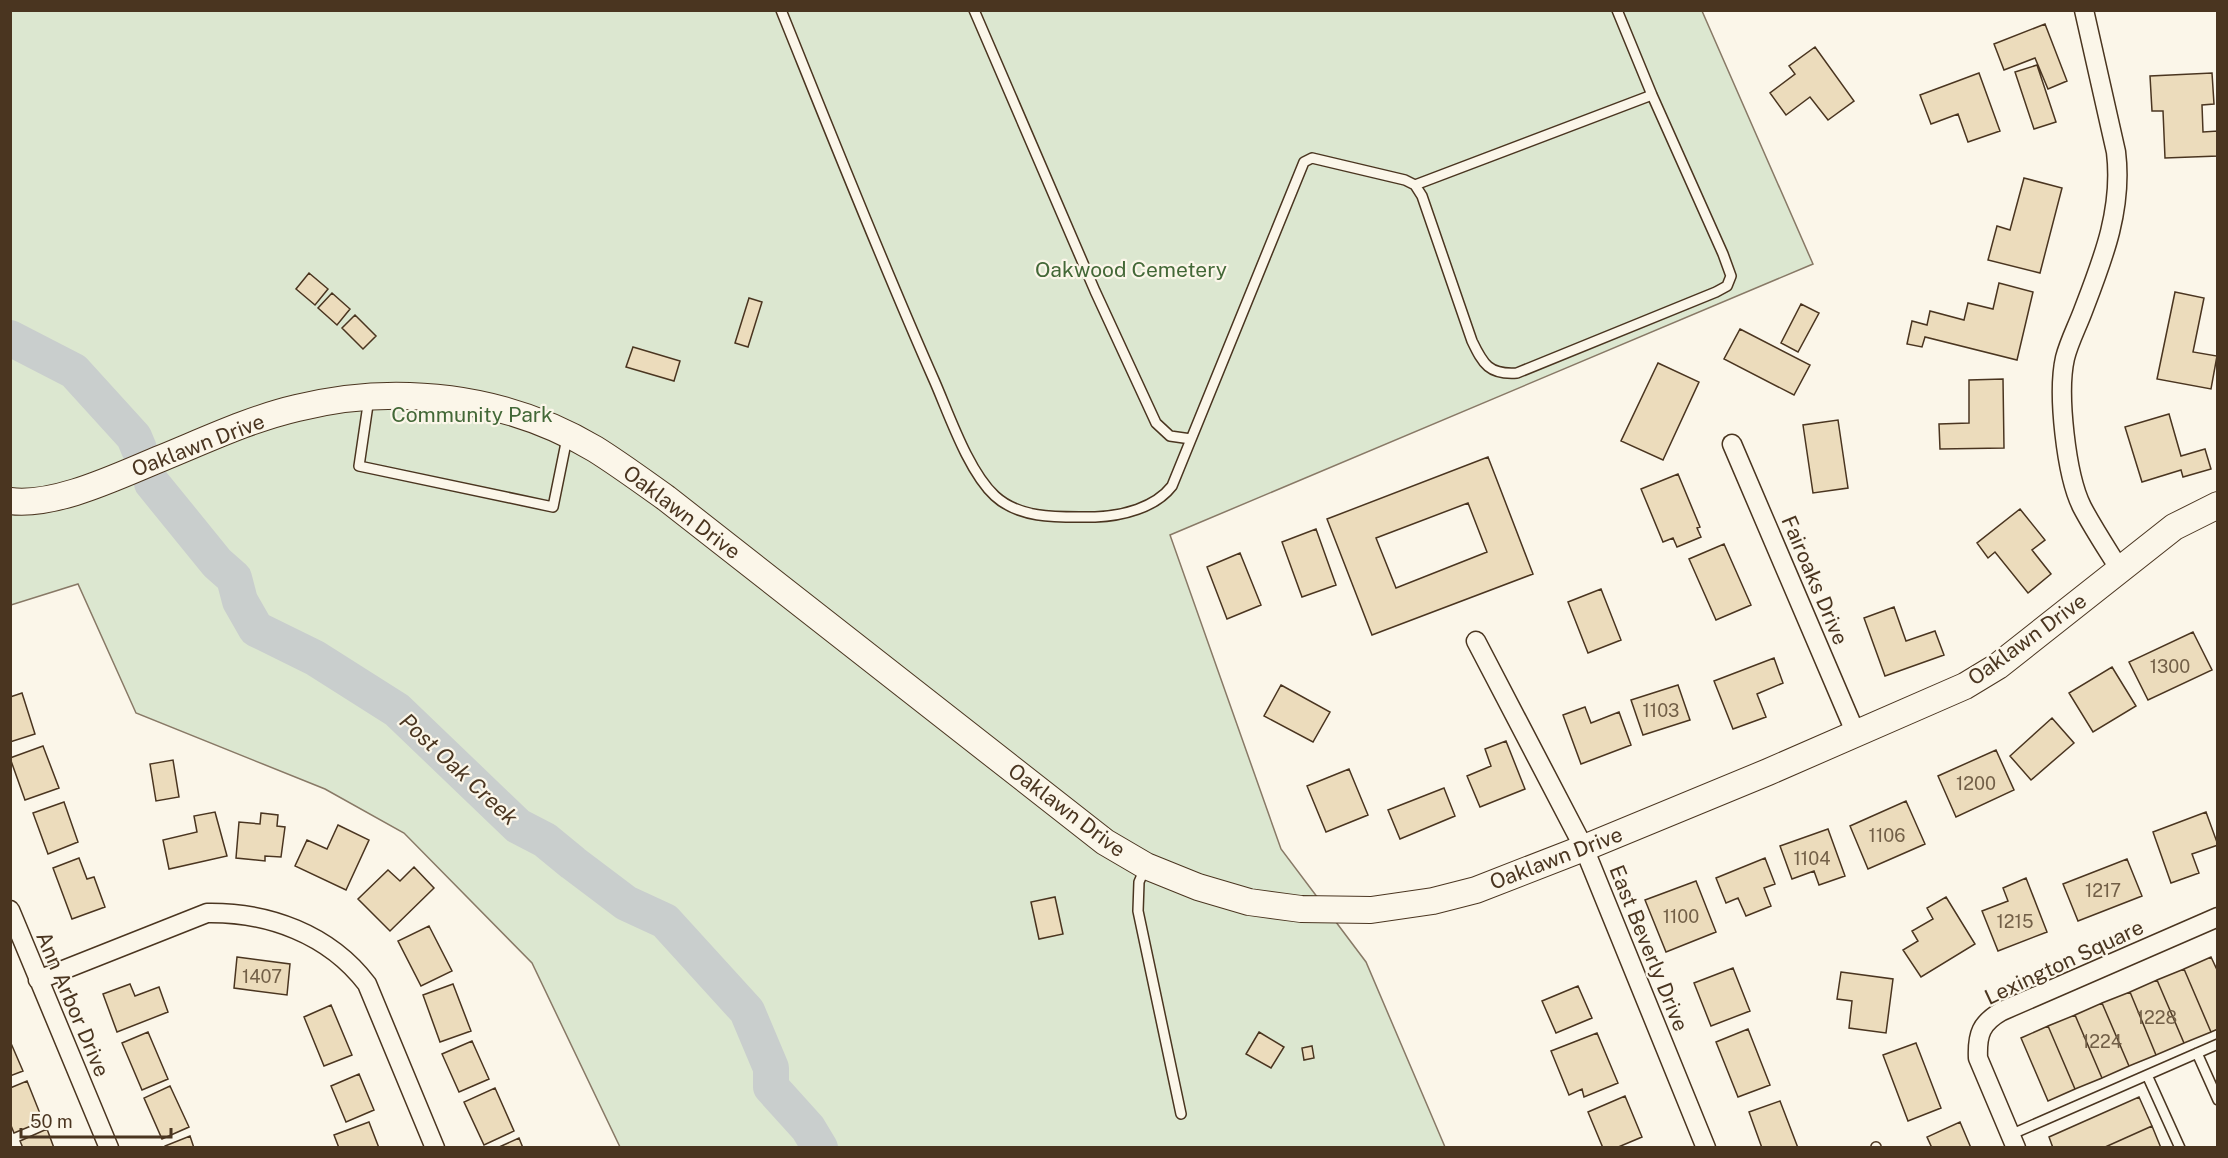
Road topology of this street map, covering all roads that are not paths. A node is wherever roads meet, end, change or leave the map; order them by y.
1 (781, 10) edge
2 (974, 10) edge
3 (1617, 10) edge
4 (2084, 10) edge
5 (1652, 95) junction
6 (1415, 185) junction
7 (369, 396) junction
8 (568, 435) junction
9 (1191, 439) junction
10 (1732, 444) dead end
11 (10, 501) edge
12 (2217, 505) edge
13 (2120, 570) junction
14 (1476, 641) dead end
15 (1856, 734) junction
16 (1584, 848) junction
17 (1146, 866) junction
18 (10, 910) edge
19 (2217, 917) edge
20 (38, 980) junction
21 (2217, 1044) edge
22 (2197, 1053) junction
23 (2147, 1075) junction
24 (2217, 1100) edge
25 (1181, 1114) dead end
26 (2013, 1141) edge
27 (109, 1148) edge
28 (435, 1148) edge
29 (1706, 1148) edge
30 (2180, 1148) edge

1 - 9 lane
2 - 9 lane
3 - 5 lane
4 - 13 street
5 - 6 lane
5 - 6 lane
6 - 9 lane
7 - 8 street, Oaklawn Drive
7 - 8 lane
7 - 11 street, Oaklawn Drive
8 - 17 street, Oaklawn Drive
10 - 15 street, Fairoaks Drive
12 - 13 street, Oaklawn Drive
13 - 15 street, Oaklawn Drive
14 - 16 street, East Beverly Drive
15 - 16 street, Oaklawn Drive
16 - 17 street, Oaklawn Drive
16 - 29 street, East Beverly Drive
17 - 25 lane
18 - 20 street, Ann Arbor Drive
19 - 26 street, Lexington Square
20 - 27 street, Ann Arbor Drive
20 - 28 street
21 - 22 lane
22 - 23 lane
22 - 24 lane
23 - 26 lane
23 - 30 lane

